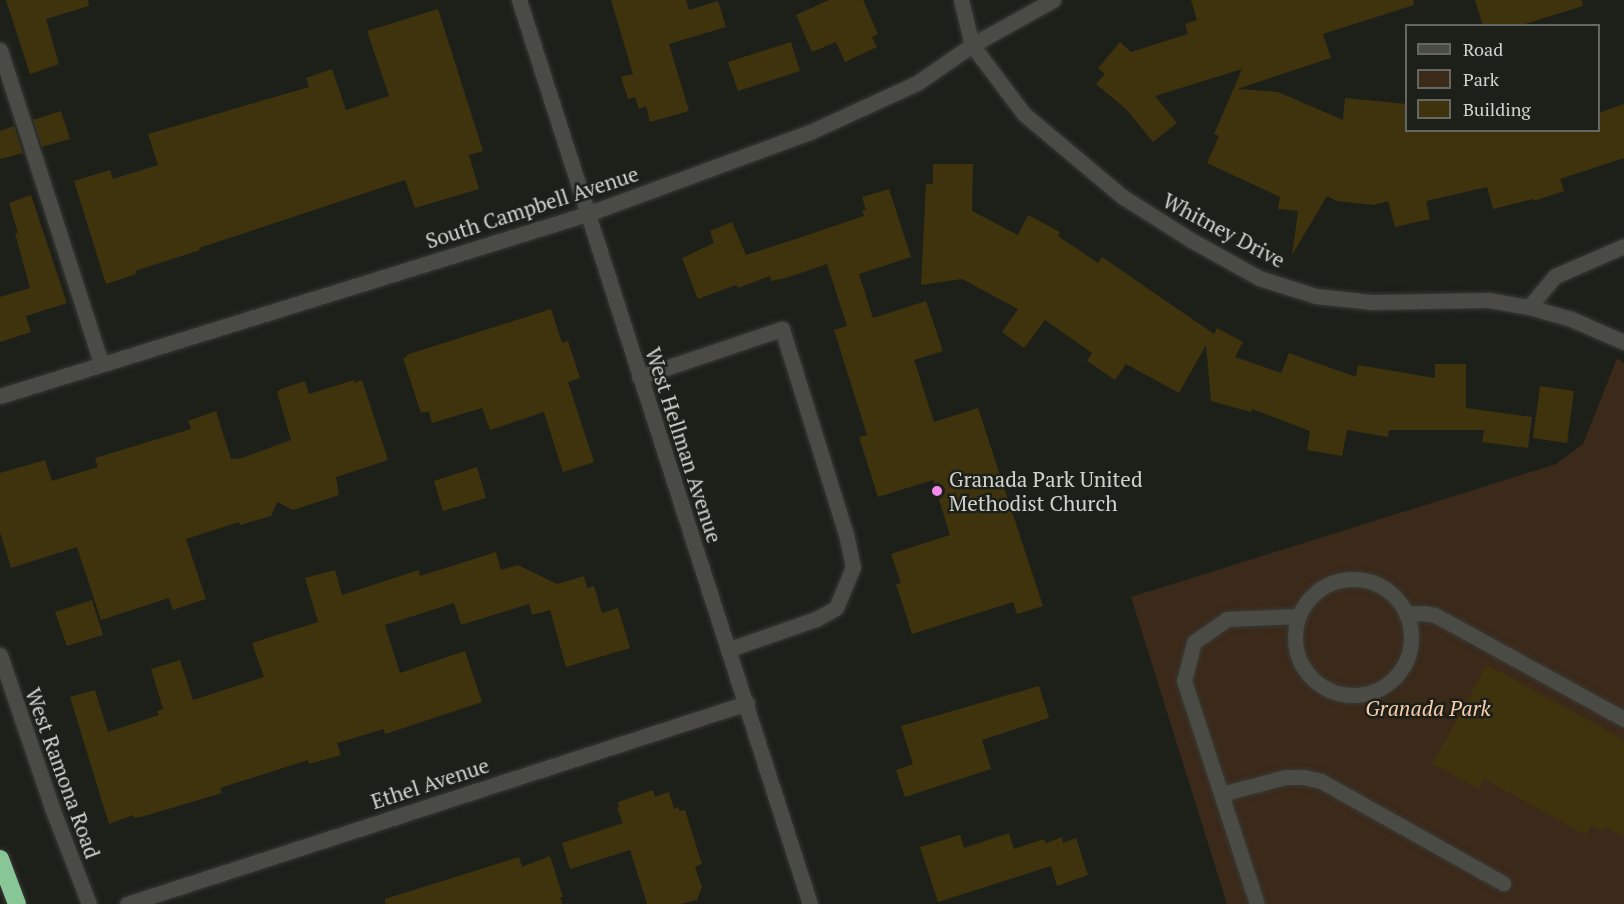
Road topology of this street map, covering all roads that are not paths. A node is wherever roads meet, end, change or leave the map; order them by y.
1 (519, 0) edge
2 (961, 0) edge
3 (1053, 0) edge
4 (972, 45) junction
5 (0, 50) edge
6 (587, 214) junction
7 (1624, 246) edge
8 (1529, 307) junction
9 (1624, 342) edge
10 (101, 363) junction
11 (639, 377) junction
12 (0, 396) edge
13 (1406, 614) junction
14 (1299, 616) junction
15 (730, 649) junction
16 (0, 655) edge
17 (747, 703) junction
18 (1624, 719) edge
19 (1221, 794) junction
20 (0, 859) edge
21 (1503, 883) dead end
22 (16, 904) edge
23 (89, 904) edge
24 (127, 904) edge
25 (810, 904) edge
26 (1257, 904) edge

1 - 6 street, West Hellman Avenue
2 - 4 street
3 - 4 street, South Campbell Avenue
4 - 6 street, South Campbell Avenue
4 - 8 street, Whitney Drive
5 - 10 street
6 - 10 street, South Campbell Avenue
6 - 11 street, West Hellman Avenue
7 - 8 street
8 - 9 street, Whitney Drive
10 - 12 street, South Campbell Avenue
11 - 15 street, West Hellman Avenue
11 - 15 street
13 - 14 street
13 - 14 street
13 - 18 street
14 - 19 street
15 - 17 street, West Hellman Avenue
16 - 23 street, West Ramona Road
17 - 24 street, Ethel Avenue
17 - 25 street, West Hellman Avenue
19 - 21 street
19 - 26 street
20 - 22 highway

